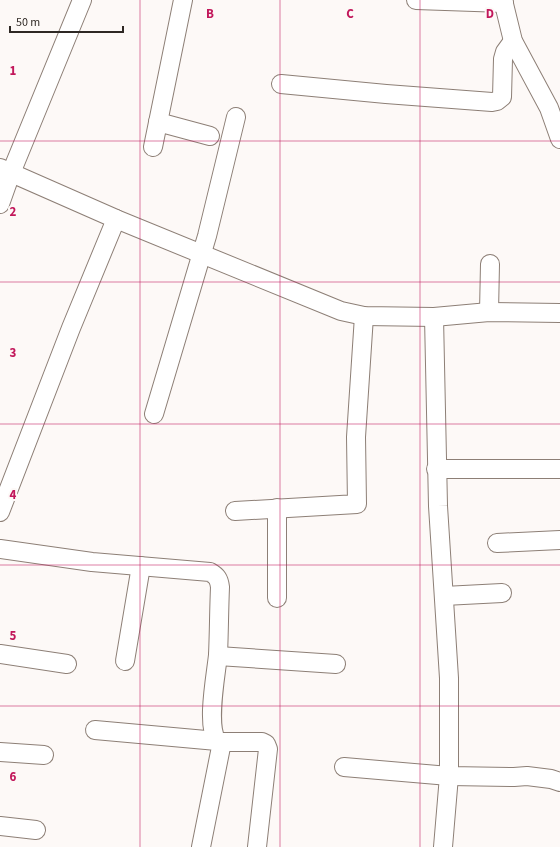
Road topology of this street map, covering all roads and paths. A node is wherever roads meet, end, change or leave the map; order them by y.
1 (82, 0) edge
2 (183, 0) edge
3 (416, 0) edge
4 (435, 1) edge
5 (503, 2) edge
6 (513, 41) junction
7 (281, 84) dead end
8 (554, 107) edge
9 (236, 117) dead end
10 (158, 122) junction
11 (210, 136) dead end
12 (560, 139) edge
13 (153, 147) dead end
14 (5, 170) edge
15 (0, 204) edge
16 (116, 219) junction
17 (201, 255) junction
18 (490, 264) dead end
19 (489, 312) junction
20 (560, 313) edge
21 (364, 316) junction
22 (434, 317) junction
23 (154, 414) dead end
24 (436, 469) junction
25 (560, 469) edge
26 (277, 508) junction
27 (235, 511) dead end
28 (0, 512) edge
29 (560, 540) edge
30 (497, 542) dead end
31 (0, 549) edge
32 (141, 566) junction
33 (502, 593) dead end
34 (444, 596) junction
35 (277, 598) dead end
36 (0, 654) edge
37 (218, 656) junction
38 (125, 661) dead end
39 (67, 664) dead end
40 (336, 664) dead end
41 (95, 730) dead end
42 (220, 741) junction
43 (0, 752) edge
44 (44, 755) dead end
45 (344, 767) dead end
46 (449, 776) junction
47 (560, 782) edge
48 (0, 826) edge
49 (36, 830) dead end
50 (201, 847) edge
51 (257, 847) edge
52 (443, 847) edge

1 - 14 street
2 - 10 street
3 - 4 street
4 - 5 street
5 - 6 street
6 - 7 street
6 - 8 street
8 - 12 street
9 - 17 street
10 - 11 street
10 - 13 street
14 - 15 street
14 - 16 street
16 - 17 street
16 - 28 street
17 - 21 street
17 - 23 street
18 - 19 street
19 - 20 street
19 - 22 street
21 - 22 street
21 - 26 street
22 - 24 street
24 - 25 street
24 - 34 street
26 - 27 street
26 - 35 street
29 - 30 street
31 - 32 street
32 - 37 street
32 - 38 street
33 - 34 street
34 - 46 street
36 - 39 street
37 - 40 street
37 - 42 street
41 - 42 street
42 - 50 street
42 - 51 street
43 - 44 street
45 - 46 street
46 - 47 street
46 - 52 street
48 - 49 street

